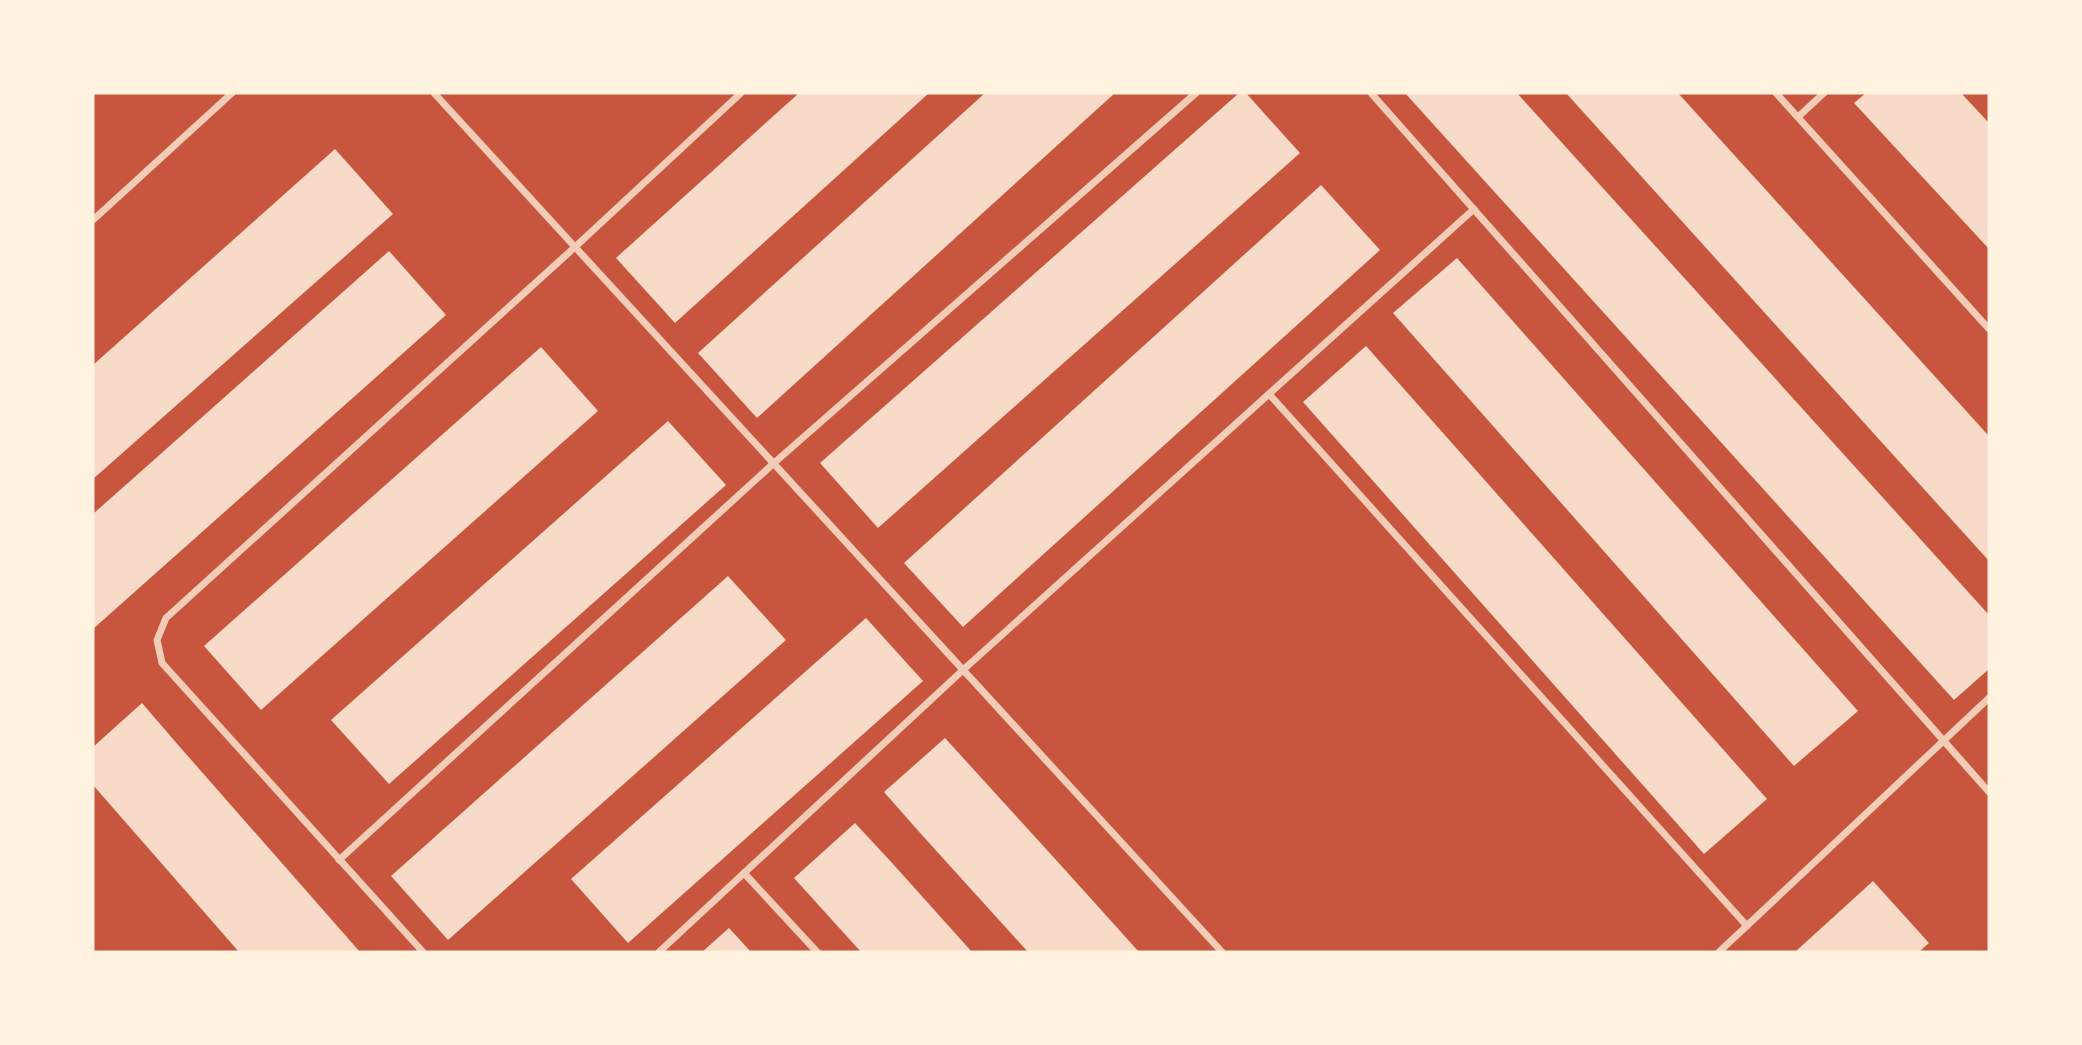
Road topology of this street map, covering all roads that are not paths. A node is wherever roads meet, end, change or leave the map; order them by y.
1 (232, 93) edge
2 (434, 93) edge
3 (741, 93) edge
4 (1196, 93) edge
5 (1371, 93) edge
6 (1776, 93) edge
7 (1824, 93) edge
8 (1798, 117) junction
9 (1474, 209) junction
10 (93, 220) edge
11 (575, 247) junction
12 (1989, 329) edge
13 (1269, 394) junction
14 (774, 463) junction
15 (963, 670) junction
16 (1989, 698) edge
17 (1945, 740) junction
18 (1989, 792) edge
19 (339, 860) junction
20 (744, 873) junction
21 (1747, 926) junction
22 (423, 952) edge
23 (659, 952) edge
24 (817, 952) edge
25 (1222, 952) edge
26 (1719, 952) edge

1 - 10 street
2 - 11 street
3 - 11 street
4 - 14 street
5 - 9 street
6 - 8 street
7 - 8 street
8 - 12 street
9 - 13 street
9 - 17 street
11 - 14 street
11 - 19 street
13 - 15 street
13 - 21 street
14 - 15 street
14 - 19 street
15 - 20 street
15 - 25 street
16 - 17 street
17 - 18 street
17 - 21 street
19 - 22 street
20 - 23 street
20 - 24 street
21 - 26 street

